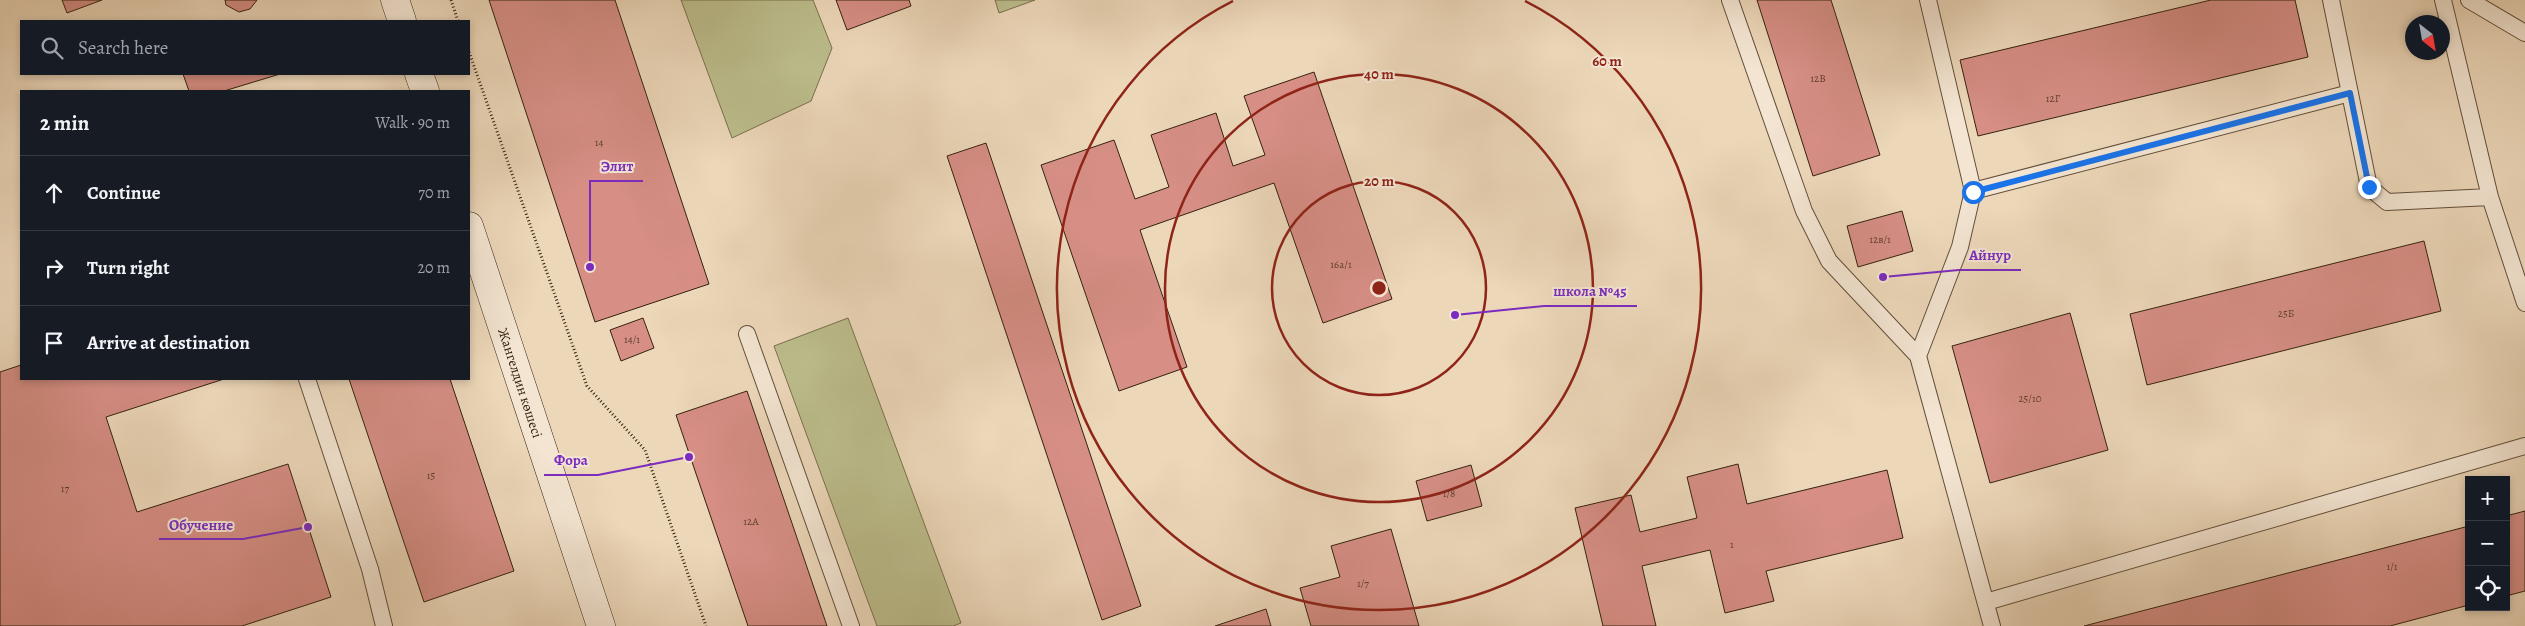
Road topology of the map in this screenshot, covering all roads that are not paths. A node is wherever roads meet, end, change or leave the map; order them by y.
1 (395, 0) edge
2 (1730, 0) edge
3 (1928, 0) edge
4 (2331, 0) edge
5 (2443, 0) edge
6 (2468, 0) edge
7 (402, 20) edge
8 (2525, 33) edge
9 (419, 75) edge
10 (425, 90) edge
11 (2350, 93) junction
12 (1973, 192) junction
13 (2490, 197) junction
14 (470, 229) edge
15 (2525, 303) edge
16 (747, 334) dead end
17 (1918, 356) junction
18 (307, 380) edge
19 (2525, 446) edge
20 (1986, 602) junction
21 (384, 626) edge
22 (601, 626) edge
23 (851, 626) edge
24 (1992, 626) edge

1 - 7 main road
2 - 17 lane
3 - 12 lane
4 - 11 lane
5 - 13 lane
6 - 8 lane
9 - 10 main road
11 - 12 lane
11 - 13 lane
12 - 17 lane
13 - 15 lane
14 - 22 main road, Жангелдин көшесі
16 - 23 lane
17 - 20 lane
18 - 21 lane
19 - 20 lane
20 - 24 lane

